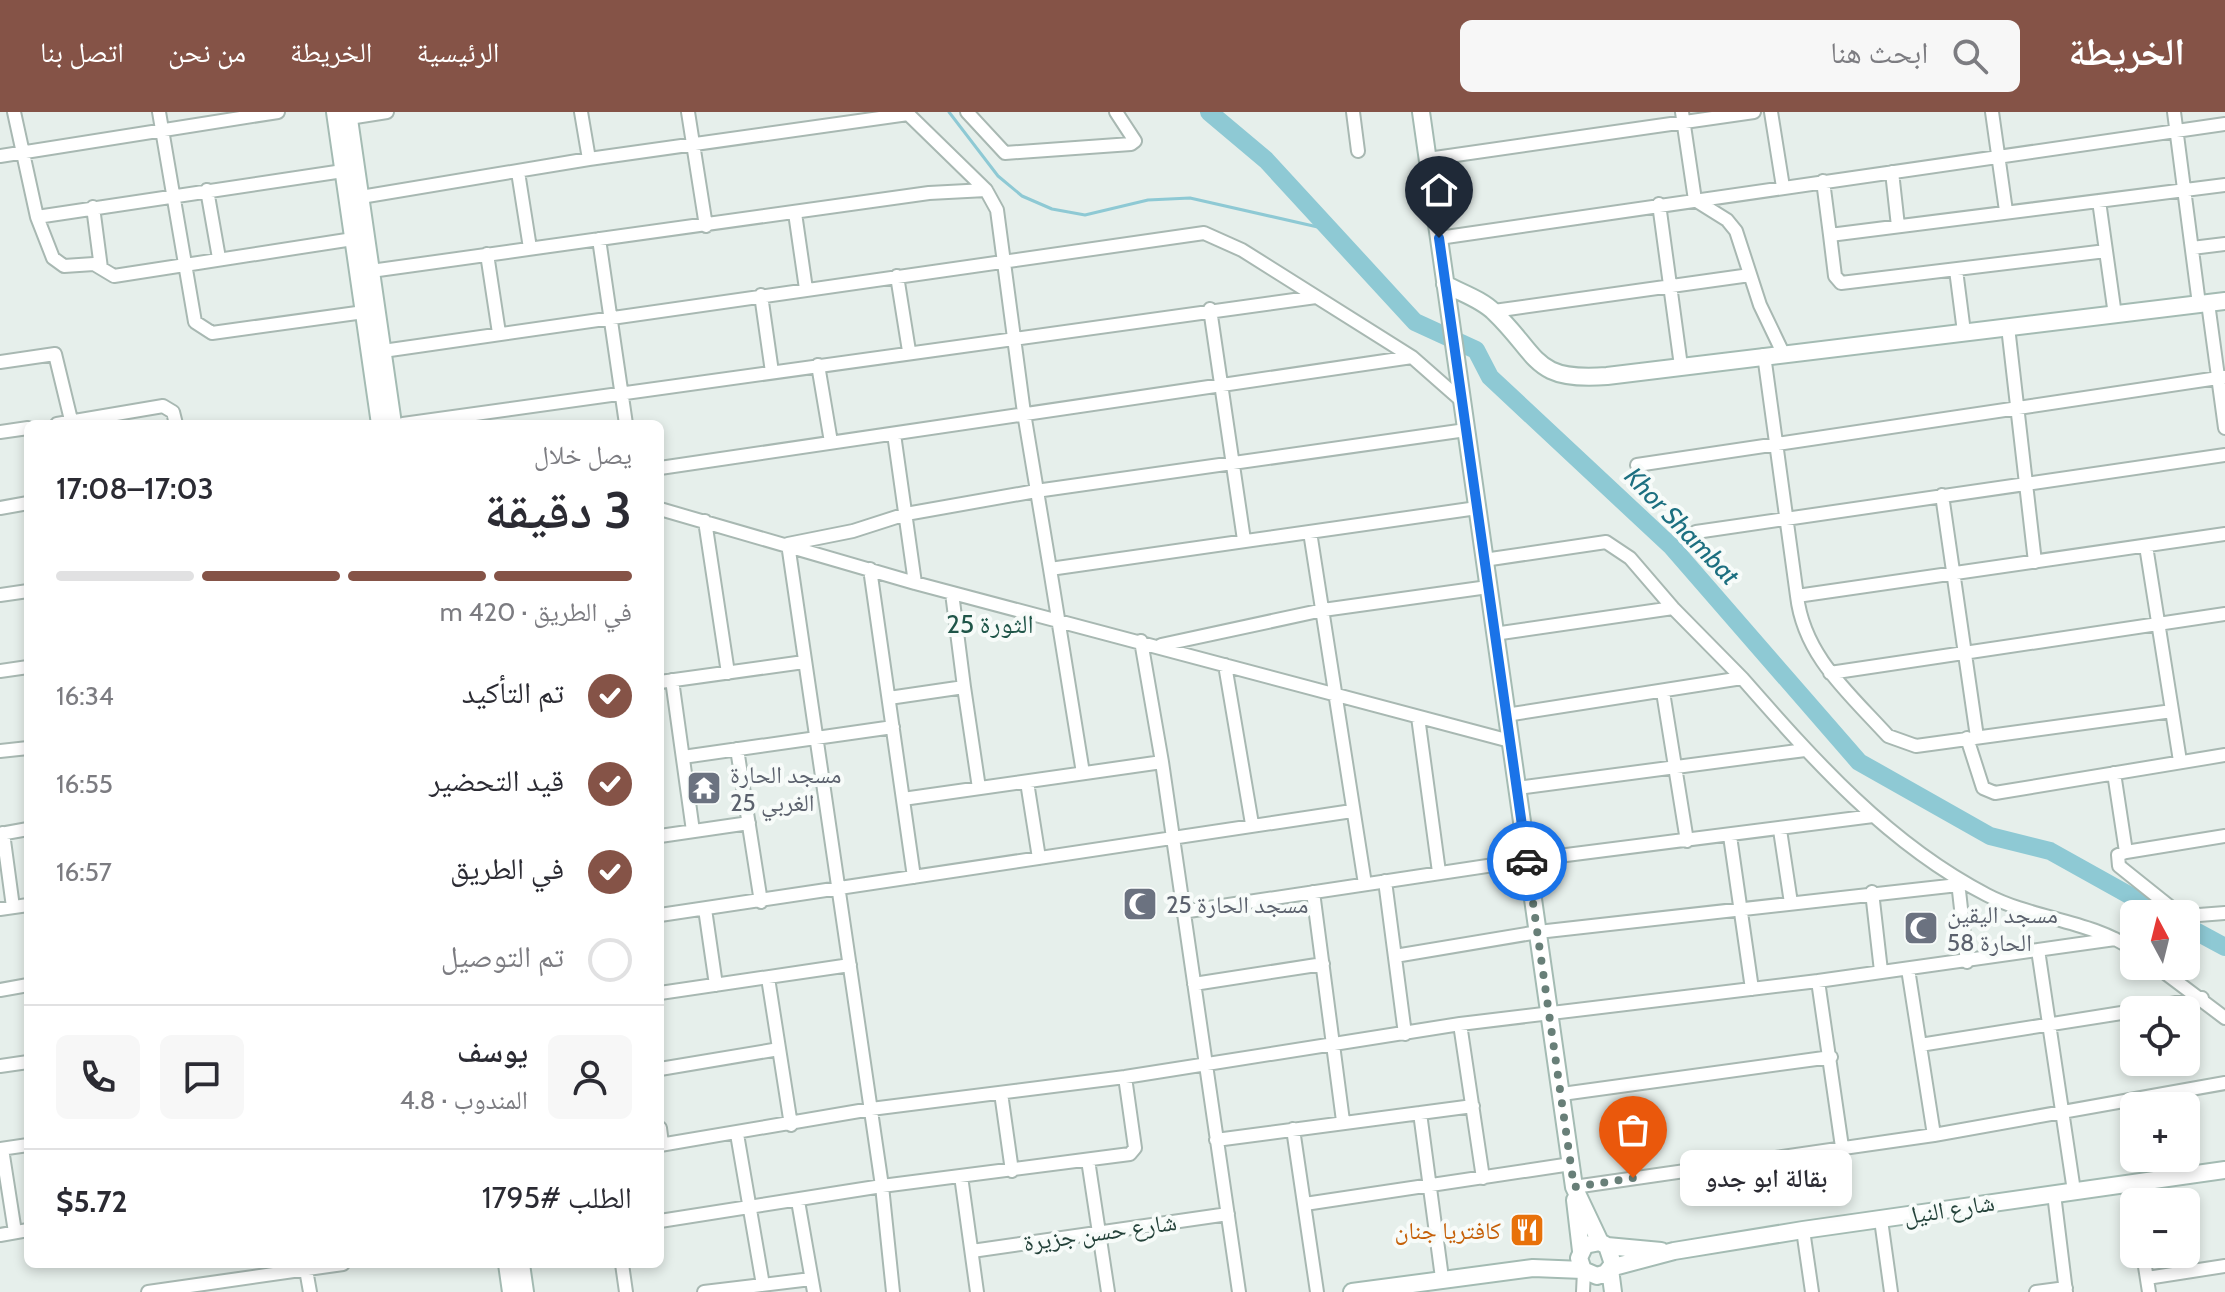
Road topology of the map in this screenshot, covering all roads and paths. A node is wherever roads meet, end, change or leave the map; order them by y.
1 (14, 112) edge
2 (159, 112) edge
3 (278, 112) edge
4 (387, 112) edge
5 (581, 112) edge
6 (688, 112) edge
7 (967, 112) edge
8 (1116, 112) edge
9 (1353, 112) edge
10 (1421, 112) edge
11 (1754, 112) edge
12 (1771, 112) edge
13 (1992, 112) edge
14 (2174, 112) edge
15 (907, 113) edge
16 (344, 114) edge
17 (1682, 117) edge
18 (2225, 124) edge
19 (162, 129) junction
20 (2177, 132) junction
21 (693, 146) junction
22 (1358, 151) dead end
23 (22, 152) junction
24 (0, 156) edge
25 (1998, 156) junction
26 (589, 159) junction
27 (1428, 159) junction
28 (343, 171) junction
29 (518, 172) junction
30 (1892, 172) junction
31 (1823, 181) junction
32 (2225, 185) edge
33 (1783, 187) junction
34 (207, 190) junction
35 (986, 190) junction
36 (2184, 190) junction
37 (174, 195) junction
38 (361, 197) junction
39 (1695, 200) junction
40 (2099, 201) junction
41 (1659, 204) junction
42 (93, 207) junction
43 (2006, 211) junction
44 (795, 213) junction
45 (37, 217) junction
46 (706, 226) junction
47 (1898, 226) junction
48 (1830, 235) junction
49 (1439, 238) junction
50 (353, 239) junction
51 (599, 239) junction
52 (2225, 244) edge
53 (530, 248) junction
54 (2192, 248) junction
55 (2106, 251) junction
56 (487, 254) junction
57 (219, 258) junction
58 (1003, 260) junction
59 (185, 264) junction
60 (101, 268) junction
61 (1956, 270) junction
62 (371, 271) junction
63 (1750, 275) junction
64 (897, 276) junction
65 (1671, 284) junction
66 (806, 289) junction
67 (1446, 290) junction
68 (761, 295) junction
69 (1316, 297) junction
70 (2211, 303) edge
71 (1210, 309) junction
72 (1494, 311) junction
73 (364, 312) junction
74 (2115, 315) junction
75 (611, 316) junction
76 (2008, 327) junction
77 (1964, 332) junction
78 (499, 333) junction
79 (1013, 336) junction
80 (383, 351) junction
81 (909, 351) junction
82 (1783, 353) junction
83 (1764, 355) junction
84 (1412, 357) junction
85 (0, 362) edge
86 (818, 365) junction
87 (1681, 366) junction
88 (772, 372) junction
89 (2222, 378) edge
90 (1222, 387) junction
91 (622, 395) junction
92 (1462, 399) junction
93 (2017, 406) junction
94 (1024, 413) junction
95 (71, 420) edge
96 (88, 420) edge
97 (175, 420) edge
98 (379, 420) edge
99 (392, 420) edge
100 (433, 420) edge
101 (625, 420) edge
102 (2225, 428) edge
103 (24, 429) edge
104 (1466, 430) junction
105 (0, 432) edge
106 (894, 434) junction
107 (831, 442) junction
108 (1776, 446) junction
109 (2225, 455) edge
110 (1231, 462) junction
111 (1637, 465) dead end
112 (664, 467) edge
113 (2026, 483) junction
114 (1036, 491) junction
115 (1942, 495) junction
116 (24, 504) edge
117 (0, 508) edge
118 (1477, 508) junction
119 (664, 510) edge
120 (906, 514) junction
121 (1787, 520) junction
122 (705, 521) junction
123 (1310, 532) junction
124 (1696, 532) dead end
125 (2225, 534) edge
126 (1244, 540) junction
127 (788, 544) junction
128 (2146, 546) junction
129 (1484, 560) junction
130 (2035, 562) junction
131 (870, 569) junction
132 (1050, 569) junction
133 (1953, 573) junction
134 (915, 583) junction
135 (1488, 587) junction
136 (24, 592) edge
137 (952, 593) junction
138 (0, 595) edge
139 (1797, 596) junction
140 (1673, 608) junction
141 (1323, 610) junction
142 (2225, 614) edge
143 (1059, 621) junction
144 (2158, 624) junction
145 (1494, 634) junction
146 (1141, 641) junction
147 (1159, 645) junction
148 (1964, 651) junction
149 (804, 662) junction
150 (1225, 665) junction
151 (24, 668) edge
152 (0, 671) edge
153 (728, 673) junction
154 (1830, 673) junction
155 (1742, 678) junction
156 (666, 681) edge
157 (964, 687) junction
158 (1663, 692) junction
159 (1337, 693) junction
160 (889, 698) junction
161 (2172, 711) junction
162 (1506, 715) junction
163 (1418, 717) junction
164 (893, 727) junction
165 (816, 737) junction
166 (1972, 738) junction
167 (1510, 741) junction
168 (24, 748) edge
169 (737, 749) junction
170 (1805, 750) junction
171 (0, 751) edge
172 (2225, 755) edge
173 (683, 757) junction
174 (2180, 761) junction
175 (1162, 762) junction
176 (1677, 765) junction
177 (1083, 773) junction
178 (2114, 773) junction
179 (1027, 782) junction
180 (979, 788) junction
181 (1517, 788) junction
182 (903, 799) junction
183 (1352, 811) junction
184 (1873, 816) junction
185 (749, 823) junction
186 (1252, 824) junction
187 (24, 830) edge
188 (1780, 830) junction
189 (693, 831) junction
190 (2, 834) edge
191 (664, 835) edge
192 (1730, 836) junction
193 (2225, 836) edge
194 (1170, 837) junction
195 (1687, 841) junction
196 (2126, 852) junction
197 (1039, 858) junction
198 (1527, 860) junction
199 (1439, 872) junction
200 (914, 877) junction
201 (1385, 881) junction
202 (1963, 883) junction
203 (1365, 884) junction
204 (838, 890) junction
205 (1313, 892) junction
206 (1872, 892) junction
207 (2162, 900) edge
208 (761, 902) junction
209 (1791, 903) junction
210 (7, 908) edge
211 (705, 909) junction
212 (1740, 909) junction
213 (1182, 912) junction
214 (2225, 913) edge
215 (664, 914) edge
216 (2200, 915) edge
217 (1538, 932) junction
218 (2115, 939) junction
219 (2120, 942) edge
220 (2038, 950) junction
221 (1395, 956) junction
222 (1967, 962) junction
223 (1323, 964) junction
224 (850, 965) junction
225 (1908, 969) junction
226 (1881, 971) junction
227 (768, 978) junction
228 (2176, 980) edge
229 (1818, 981) junction
230 (1194, 984) junction
231 (716, 985) junction
232 (24, 986) edge
233 (1752, 989) junction
234 (0, 990) edge
235 (664, 992) edge
236 (2202, 998) joint
237 (2120, 1013) edge
238 (1551, 1014) junction
239 (2225, 1018) edge
240 (1460, 1024) junction
241 (2048, 1026) junction
242 (1405, 1034) junction
243 (1333, 1044) junction
244 (1920, 1045) junction
245 (779, 1049) junction
246 (1831, 1057) junction
247 (24, 1063) edge
248 (1205, 1064) junction
249 (0, 1066) edge
250 (664, 1068) edge
251 (1125, 1077) junction
252 (2225, 1083) edge
253 (1001, 1093) junction
254 (1562, 1094) junction
255 (1473, 1106) junction
256 (871, 1109) junction
257 (2062, 1111) junction
258 (1420, 1113) junction
259 (1343, 1121) junction
260 (791, 1125) junction
261 (1293, 1129) junction
262 (737, 1134) junction
263 (1934, 1135) junction
264 (1216, 1140) junction
265 (664, 1145) edge
266 (24, 1146) edge
267 (1842, 1147) junction
268 (1, 1149) edge
269 (1088, 1160) junction
270 (1571, 1164) junction
271 (2225, 1170) edge
272 (1012, 1171) junction
273 (961, 1176) junction
274 (1483, 1178) junction
275 (2132, 1183) junction
276 (882, 1186) junction
277 (1430, 1186) junction
278 (2133, 1188) edge
279 (1575, 1190) junction
280 (2074, 1191) junction
281 (2054, 1194) junction
282 (798, 1201) junction
283 (1305, 1204) junction
284 (750, 1208) junction
285 (1228, 1214) junction
286 (664, 1220) edge
287 (1881, 1220) junction
288 (1803, 1230) junction
289 (21, 1231) edge
290 (1100, 1233) junction
291 (0, 1235) edge
292 (1604, 1244) junction
293 (972, 1251) junction
294 (1674, 1251) junction
295 (1580, 1252) junction
296 (300, 1268) edge
297 (306, 1268) edge
298 (508, 1268) edge
299 (522, 1268) edge
300 (623, 1268) edge
301 (1533, 1268) junction
302 (2145, 1268) edge
303 (1610, 1269) junction
304 (2225, 1269) edge
305 (1585, 1271) junction
306 (1442, 1278) junction
307 (2147, 1278) junction
308 (763, 1285) junction
309 (813, 1285) edge
310 (2066, 1290) edge
311 (1371, 1291) edge
312 (148, 1292) edge
313 (310, 1292) edge
314 (511, 1292) edge
315 (525, 1292) edge
316 (626, 1292) edge
317 (704, 1292) edge
318 (893, 1292) edge
319 (977, 1292) edge
320 (1108, 1292) edge
321 (1239, 1292) edge
322 (1317, 1292) edge
323 (1352, 1292) edge
324 (1583, 1292) edge
325 (1599, 1292) edge
326 (1613, 1292) edge
327 (1812, 1292) edge
328 (1891, 1292) edge
329 (2036, 1292) edge
330 (2149, 1292) edge

1 - 23 street
2 - 19 street
3 - 19 street
4 - 16 street
5 - 26 street
6 - 21 street
7 - 8 street
9 - 22 street
10 - 27 street
11 - 17 street
12 - 33 street
13 - 25 street
14 - 20 street
15 - 21 street
15 - 35 street
16 - 28 street
16 - 38 street
17 - 27 street
17 - 39 street
18 - 20 street
19 - 23 street
19 - 37 street
20 - 25 street
20 - 36 street
21 - 26 street
21 - 46 street
23 - 24 street
23 - 45 street
25 - 30 street
25 - 43 street
26 - 29 street
27 - 49 street
28 - 34 street
28 - 50 street
29 - 38 street
29 - 53 street
30 - 31 street
30 - 47 street
31 - 33 street
31 - 48 street
32 - 36 street
33 - 39 street
34 - 37 street
34 - 57 street
35 - 44 street
35 - 58 street
36 - 40 street
36 - 54 street
37 - 42 street
37 - 59 street
38 - 62 street
39 - 41 street
39 - 63 street
40 - 43 street
40 - 55 street
41 - 49 street
41 - 65 street
42 - 45 street
42 - 60 street
43 - 47 street
44 - 46 street
44 - 66 street
45 - 60 street
46 - 51 street
47 - 48 street
48 - 61 street
49 - 67 street
50 - 57 street
50 - 73 street
51 - 53 street
51 - 75 street
52 - 54 street
53 - 56 street
54 - 70 street
55 - 61 street
55 - 74 street
56 - 62 street
56 - 78 street
57 - 59 street
58 - 64 street
58 - 69 street
58 - 79 street
59 - 60 street
59 - 73 street
61 - 77 street
62 - 80 street
63 - 65 street
63 - 82 street
64 - 66 street
64 - 81 street
65 - 72 street
65 - 87 street
66 - 68 street
67 - 72 street
67 - 92 street
68 - 75 street
68 - 88 street
69 - 71 street
69 - 84 street
70 - 74 street
70 - 89 street
71 - 79 street
71 - 90 street
72 - 87 street
73 - 98 street
74 - 76 street
75 - 78 street
75 - 91 street
76 - 77 street
76 - 93 street
77 - 82 street
78 - 80 street
79 - 81 street
79 - 94 street
80 - 99 street
81 - 86 street
82 - 83 street
83 - 87 street
83 - 108 street
84 - 90 street
84 - 92 street
85 - 95 street
86 - 88 street
86 - 107 street
88 - 91 street
89 - 93 street
89 - 102 street
90 - 94 street
90 - 110 street
91 - 100 street
91 - 101 street
92 - 104 street
93 - 108 street
93 - 113 street
94 - 106 street
94 - 114 street
96 - 97 street
103 - 105 street
104 - 110 street
104 - 118 street
106 - 107 street
106 - 120 street
107 - 112 street
108 - 111 street
108 - 121 street
109 - 113 street
110 - 114 street
110 - 126 street
113 - 115 street
113 - 130 street
114 - 120 street
114 - 132 street
115 - 121 street
115 - 133 street
116 - 117 street
118 - 123 street
118 - 129 street
119 - 122 street
120 - 127 street
120 - 134 street
121 - 124 street
121 - 139 street
122 - 127 street
122 - 153 street
123 - 126 street
123 - 141 street
125 - 128 street
126 - 132 street
127 - 131 street
127 - 149 street
128 - 130 street
128 - 144 street
129 - 135 street
129 - 140 street
130 - 133 street
131 - 134 street
131 - 160 street
132 - 143 street
133 - 139 street
133 - 148 street
134 - 137 street
135 - 141 street
135 - 145 street
136 - 138 street
137 - 143 street
137 - 157 street
139 - 154 street
140 - 145 street
140 - 155 street
141 - 147 street
141 - 159 street
142 - 144 street
143 - 146 street
143 - 177 street
144 - 148 street
144 - 161 street
145 - 162 street
146 - 147 street
146 - 175 street
147 - 150 street
148 - 154 street
148 - 166 street
149 - 153 street
149 - 165 street
150 - 159 street
150 - 186 street
151 - 152 street
153 - 156 street
154 - 166 street
155 - 158 street
155 - 170 street
156 - 173 street
157 - 160 street
157 - 180 street
158 - 162 street
158 - 176 street
159 - 163 street
159 - 183 street
160 - 164 street
161 - 166 street
161 - 174 street
162 - 167 street
163 - 167 street
163 - 199 street
164 - 165 street
164 - 182 street
165 - 169 street
165 - 204 street
166 - 178 street
167 - 181 street
168 - 171 street
169 - 173 street
169 - 185 street
170 - 176 street
170 - 184 street
172 - 174 street
173 - 189 street
174 - 178 street
175 - 177 street
175 - 194 street
176 - 181 street
176 - 195 street
177 - 179 street
178 - 196 street
179 - 180 street
179 - 197 street
180 - 182 street
181 - 198 street
182 - 200 street
183 - 186 street
183 - 203 street
184 - 188 street
184 - 202 street
185 - 189 street
185 - 208 street
186 - 194 street
187 - 190 street
188 - 192 street
188 - 209 street
189 - 191 street
190 - 210 street
192 - 195 street
192 - 212 street
193 - 196 street
194 - 197 street
194 - 213 street
195 - 198 street
196 - 207 street
197 - 200 street
198 - 199 street
198 - 217 street
199 - 201 street
200 - 204 street
201 - 203 street
201 - 221 street
202 - 206 street
202 - 218 street
202 - 222 street
203 - 205 street
204 - 208 street
204 - 224 street
205 - 213 street
205 - 223 street
206 - 209 street
206 - 226 street
208 - 211 street
209 - 212 street
211 - 215 street
211 - 231 street
212 - 217 street
212 - 233 street
213 - 230 street
214 - 216 street
217 - 221 street
217 - 238 street
218 - 219 street
218 - 220 street
220 - 222 street
220 - 241 street
221 - 242 street
222 - 225 street
223 - 230 street
223 - 243 street
224 - 227 street
224 - 256 street
225 - 226 street
225 - 244 street
226 - 229 street
227 - 231 street
227 - 245 street
228 - 236 street
229 - 233 street
229 - 246 street
230 - 248 street
231 - 235 street
232 - 234 street
233 - 238 street
236 - 239 street
237 - 241 street
238 - 240 street
238 - 254 street
240 - 242 street
240 - 255 street
241 - 244 street
241 - 257 street
242 - 243 street
243 - 248 street
243 - 259 street
244 - 263 street
245 - 250 street
245 - 260 street
246 - 254 street
246 - 267 street
247 - 249 street
248 - 251 street
248 - 264 street
251 - 253 street
251 - 269 street
252 - 257 street
253 - 256 street
253 - 272 street
254 - 270 street
255 - 258 street
255 - 274 street
256 - 260 street
256 - 276 street
257 - 263 street
257 - 280 street
258 - 259 street
258 - 277 street
259 - 261 street
260 - 262 street
261 - 264 street
261 - 283 street
262 - 265 street
262 - 284 street
263 - 267 street
264 - 285 street
266 - 268 street
267 - 279 street
268 - 289 street
269 - 272 street
269 - 290 street
270 - 274 street
270 - 279 street
271 - 275 street, شارع النيل
272 - 273 street
273 - 276 street
273 - 293 street
274 - 277 street
275 - 278 street
275 - 280 street, شارع النيل
276 - 282 street
276 - 318 street
277 - 283 street
277 - 306 street
279 - 292 street
279 - 295 street
280 - 281 street, شارع النيل
281 - 287 street, شارع النيل
281 - 310 street
282 - 284 street
282 - 309 street
283 - 322 street
284 - 286 street
284 - 308 street
285 - 290 street, شارع حسن جزيرة
285 - 321 street
287 - 288 street, شارع النيل
287 - 328 street
288 - 294 street, شارع النيل
288 - 327 street
289 - 291 street
290 - 293 street, شارع حسن جزيرة
290 - 320 street
292 - 294 street, شارع النيل
292 - 295 street
292 - 303 street
293 - 319 street
294 - 303 street, شارع النيل
295 - 301 street
295 - 305 street
296 - 312 street
297 - 313 street
298 - 314 street
299 - 315 street
300 - 316 street
301 - 305 street
301 - 306 street
302 - 307 street
303 - 305 street
303 - 326 street
304 - 307 street
305 - 324 street
305 - 325 street
306 - 311 street
307 - 330 street
308 - 309 street
308 - 317 street
310 - 329 street
311 - 323 street

